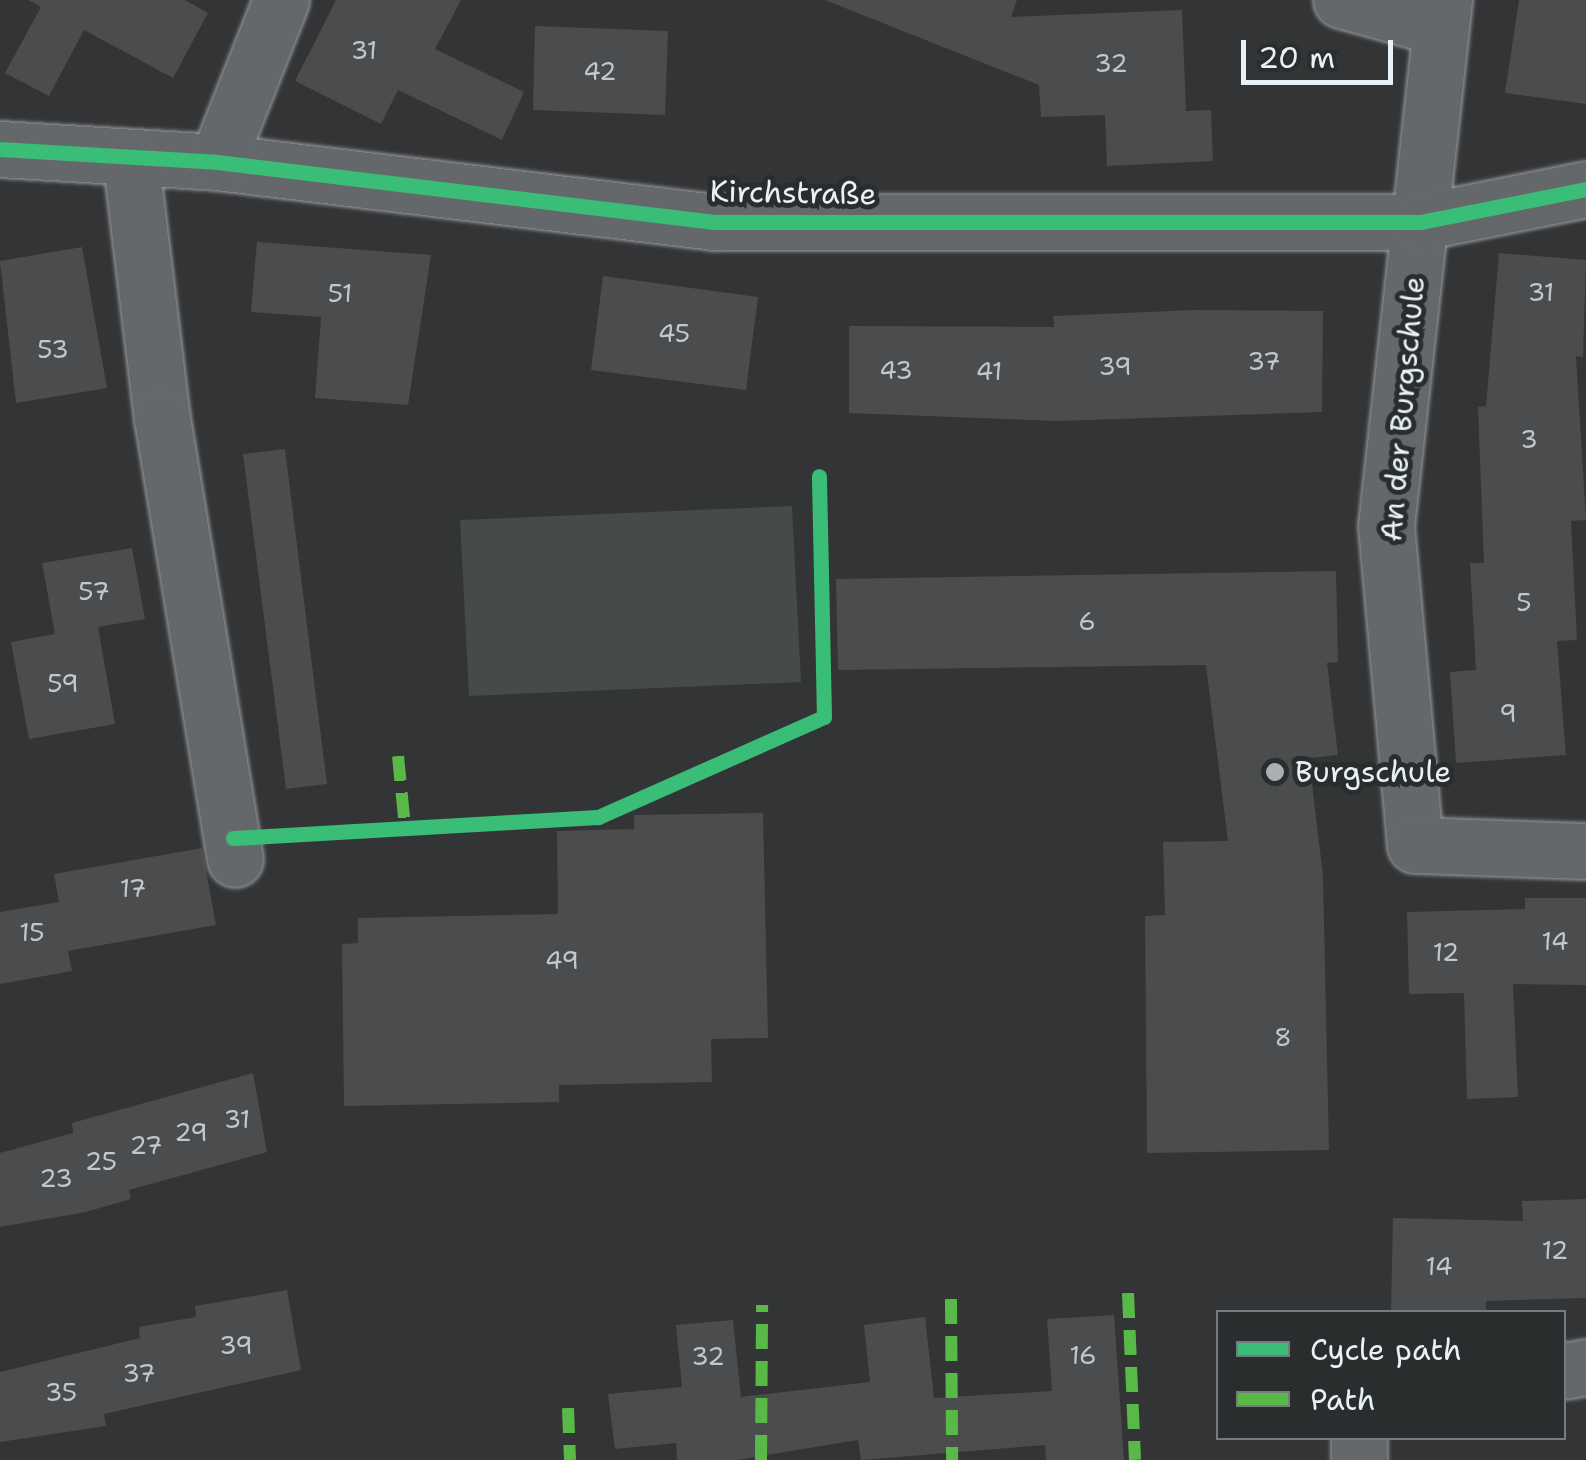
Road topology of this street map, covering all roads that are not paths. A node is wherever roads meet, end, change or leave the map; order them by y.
1 (281, 0) edge
2 (1342, 0) edge
3 (1441, 14) edge
4 (0, 149) edge
5 (217, 162) junction
6 (131, 164) junction
7 (1586, 189) edge
8 (1421, 222) junction
9 (1586, 851) edge
10 (235, 859) dead end

1 - 5 street
2 - 3 street
3 - 8 street
4 - 6 street, Kirchstraße
5 - 6 street, Kirchstraße
5 - 8 street, Kirchstraße
6 - 10 street
7 - 8 street, Kirchstraße
8 - 9 street, An der Burgschule

